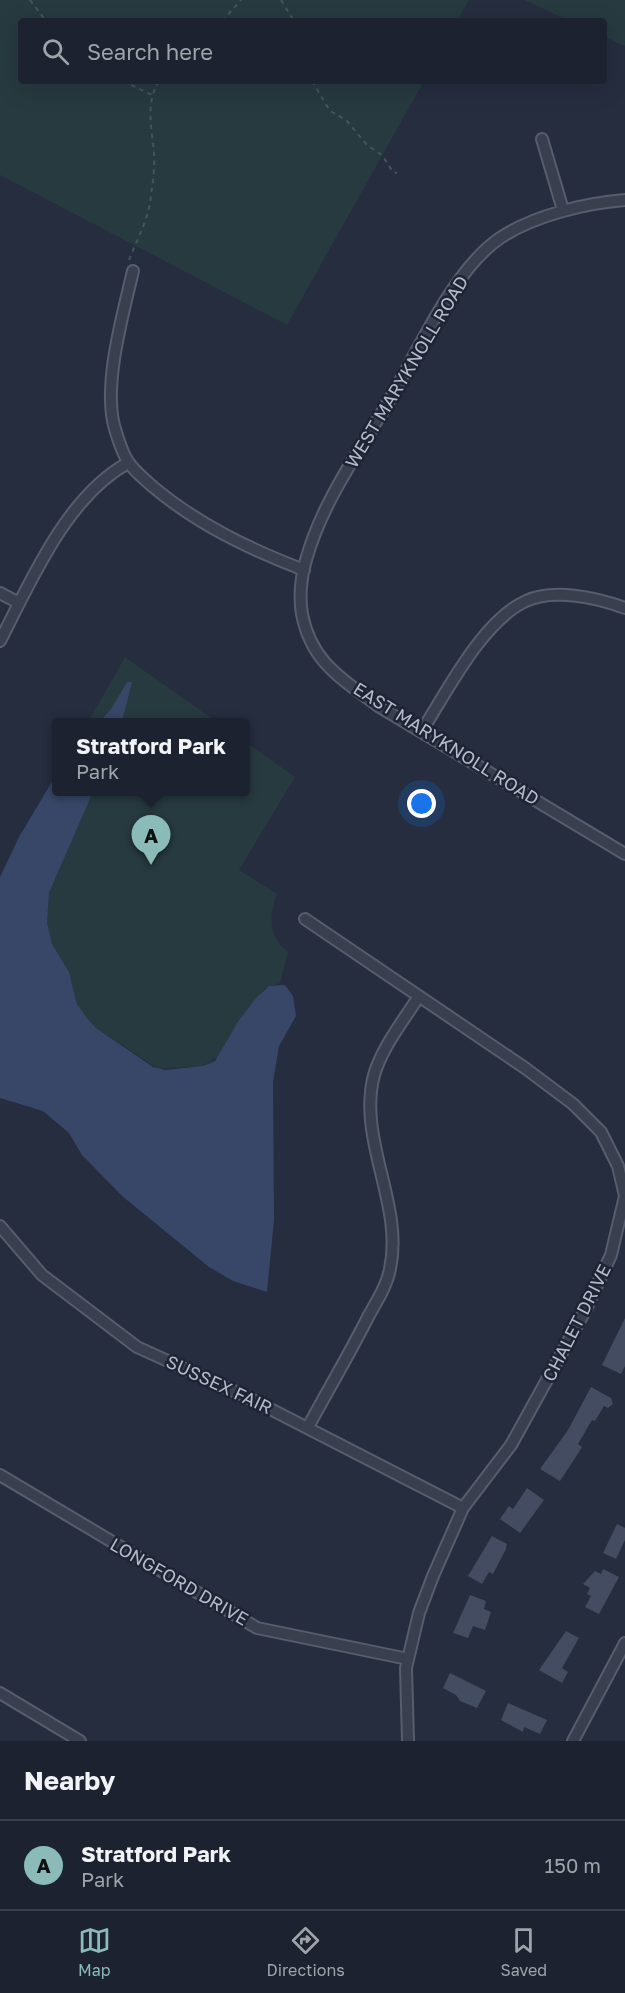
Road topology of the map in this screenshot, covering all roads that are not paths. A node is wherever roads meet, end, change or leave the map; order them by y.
1 (542, 139) dead end
2 (625, 200) edge
3 (563, 210) junction
4 (133, 271) road end
5 (128, 463) junction
6 (304, 570) junction
7 (0, 593) edge
8 (19, 603) junction
9 (625, 608) edge
10 (0, 641) edge
11 (421, 732) junction
12 (625, 854) edge
13 (305, 919) dead end
14 (419, 996) junction
15 (625, 1196) edge
16 (0, 1226) edge
17 (308, 1427) junction
18 (0, 1475) edge
19 (463, 1508) junction
20 (625, 1643) edge
21 (408, 1659) junction
22 (0, 1693) edge
23 (80, 1741) edge
24 (408, 1741) edge
25 (573, 1741) edge

1 - 3 street
2 - 3 street, WEST MARYKNOLL ROAD
3 - 6 street, WEST MARYKNOLL ROAD
4 - 5 street
5 - 6 street
5 - 8 street
6 - 11 street, EAST MARYKNOLL ROAD
7 - 8 street
8 - 10 street
9 - 11 street
11 - 12 street, EAST MARYKNOLL ROAD
13 - 14 street, CHALET DRIVE
14 - 15 street, CHALET DRIVE
14 - 17 street
15 - 19 street, CHALET DRIVE
16 - 17 street, SUSSEX FAIR
17 - 19 street, SUSSEX FAIR
18 - 21 street, LONGFORD DRIVE
19 - 21 street, CHALET DRIVE
20 - 25 street
21 - 24 street, CHALET DRIVE
22 - 23 street

